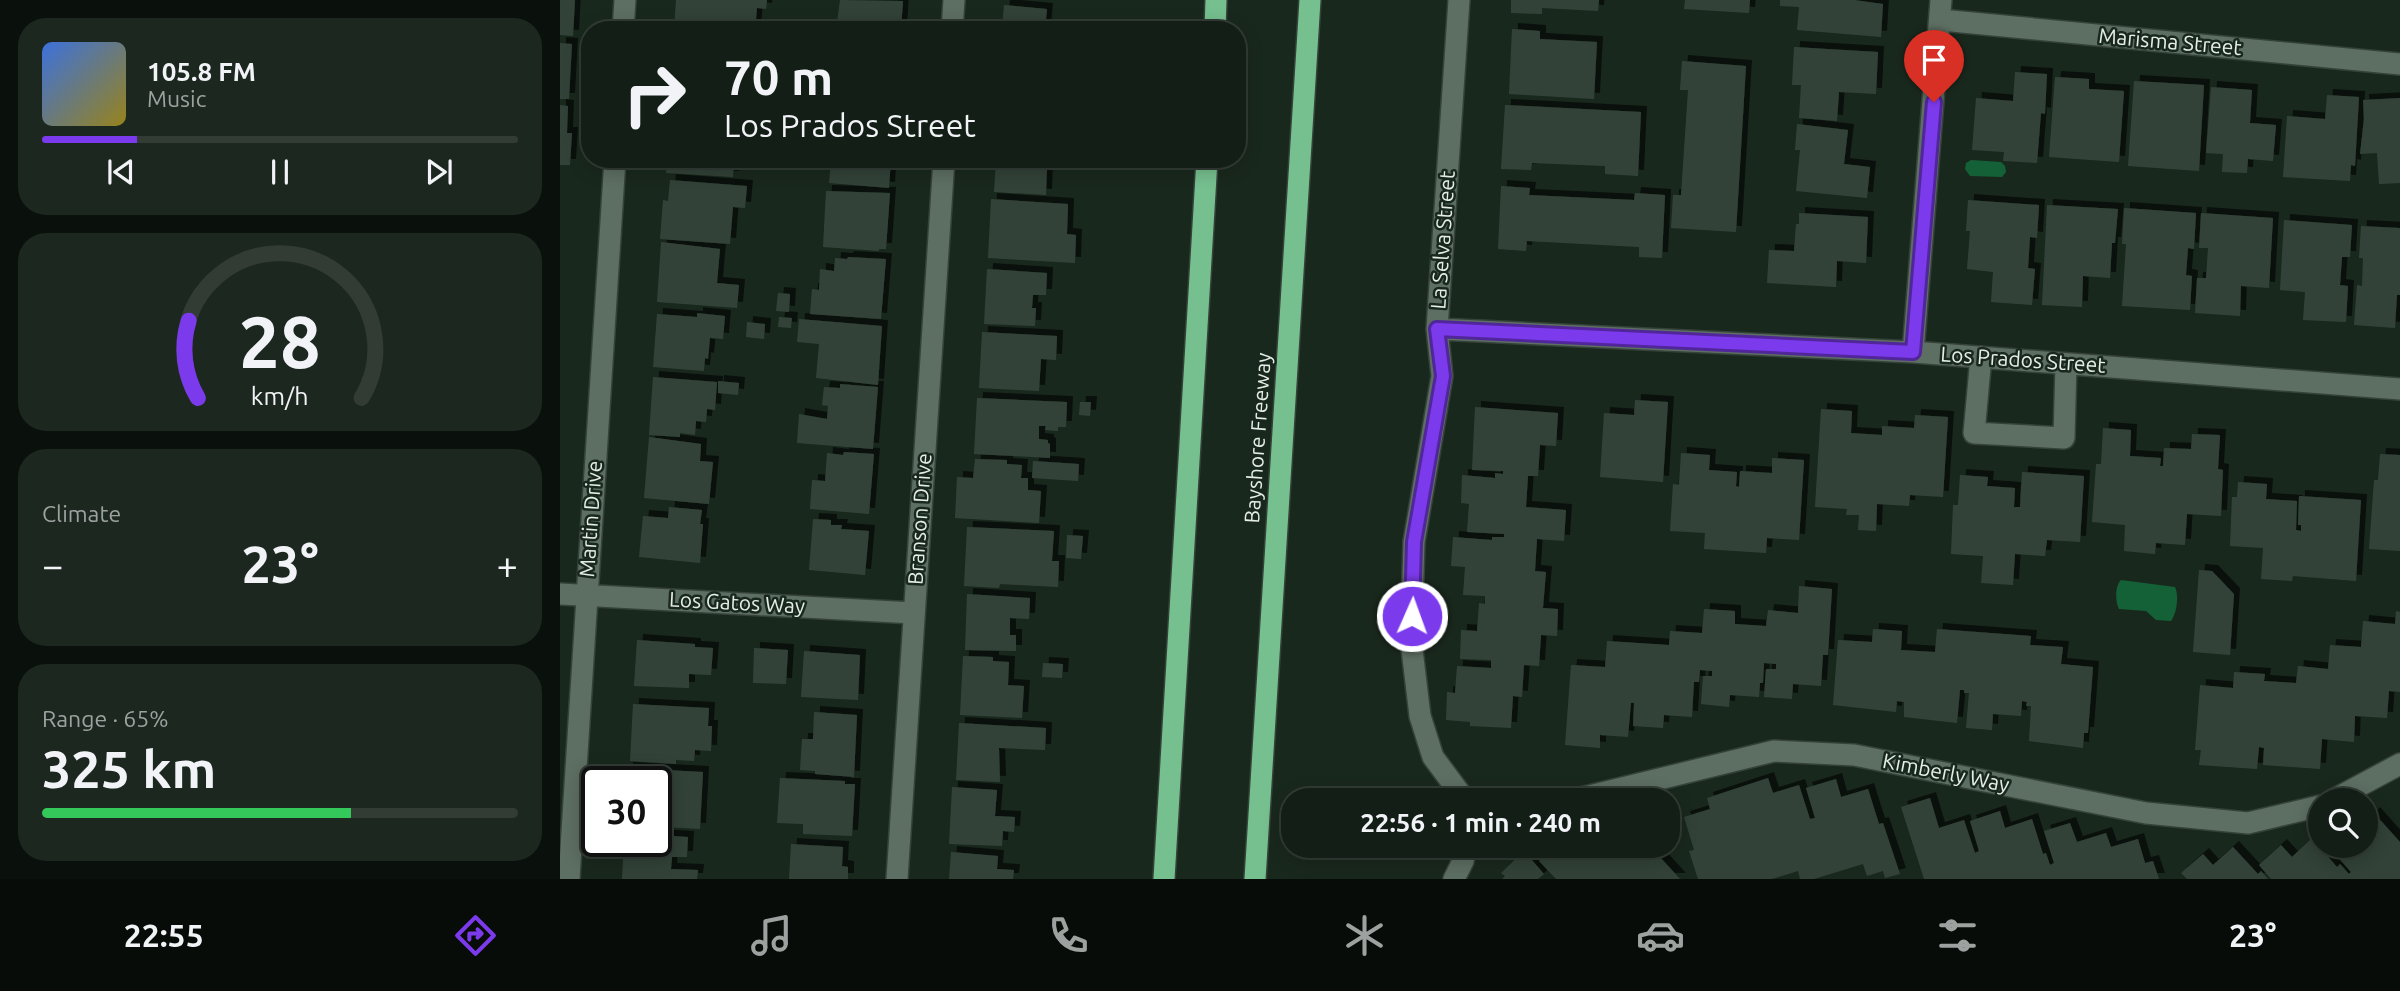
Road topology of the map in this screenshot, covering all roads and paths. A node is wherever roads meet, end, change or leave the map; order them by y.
1 (625, 0) edge
2 (954, 0) edge
3 (1216, 0) edge
4 (1310, 0) edge
5 (1459, 0) edge
6 (1941, 10) edge
7 (624, 21) edge
8 (953, 21) edge
9 (1215, 21) edge
10 (2400, 64) edge
11 (614, 168) edge
12 (942, 168) edge
13 (1207, 168) edge
14 (1437, 329) junction
15 (1913, 352) junction
16 (1981, 357) junction
17 (2066, 364) junction
18 (2400, 389) edge
19 (560, 594) edge
20 (586, 594) junction
21 (914, 613) junction
22 (2400, 764) edge
23 (1456, 788) edge
24 (1622, 788) edge
25 (2355, 788) edge
26 (2308, 809) edge
27 (1464, 858) edge
28 (569, 879) edge
29 (897, 879) edge
30 (1164, 879) edge
31 (1255, 879) edge
32 (1454, 879) edge

1 - 7 street
2 - 8 street
3 - 9 highway
4 - 31 highway, Bayshore Freeway
5 - 14 street, La Selva Street
6 - 10 street, Marisma Street
6 - 15 street
11 - 20 street, Martin Drive
12 - 21 street, Branson Drive
13 - 30 highway
14 - 15 street, Los Prados Street
14 - 23 street, La Selva Street
15 - 16 street, Los Prados Street
16 - 17 street, Los Prados Street
16 - 17 street
17 - 18 street, Los Prados Street
19 - 20 street, Los Gatos Way
20 - 21 street, Los Gatos Way
20 - 28 street, Martin Drive
21 - 29 street, Branson Drive
22 - 25 street
24 - 26 street, Kimberly Way
27 - 32 street

